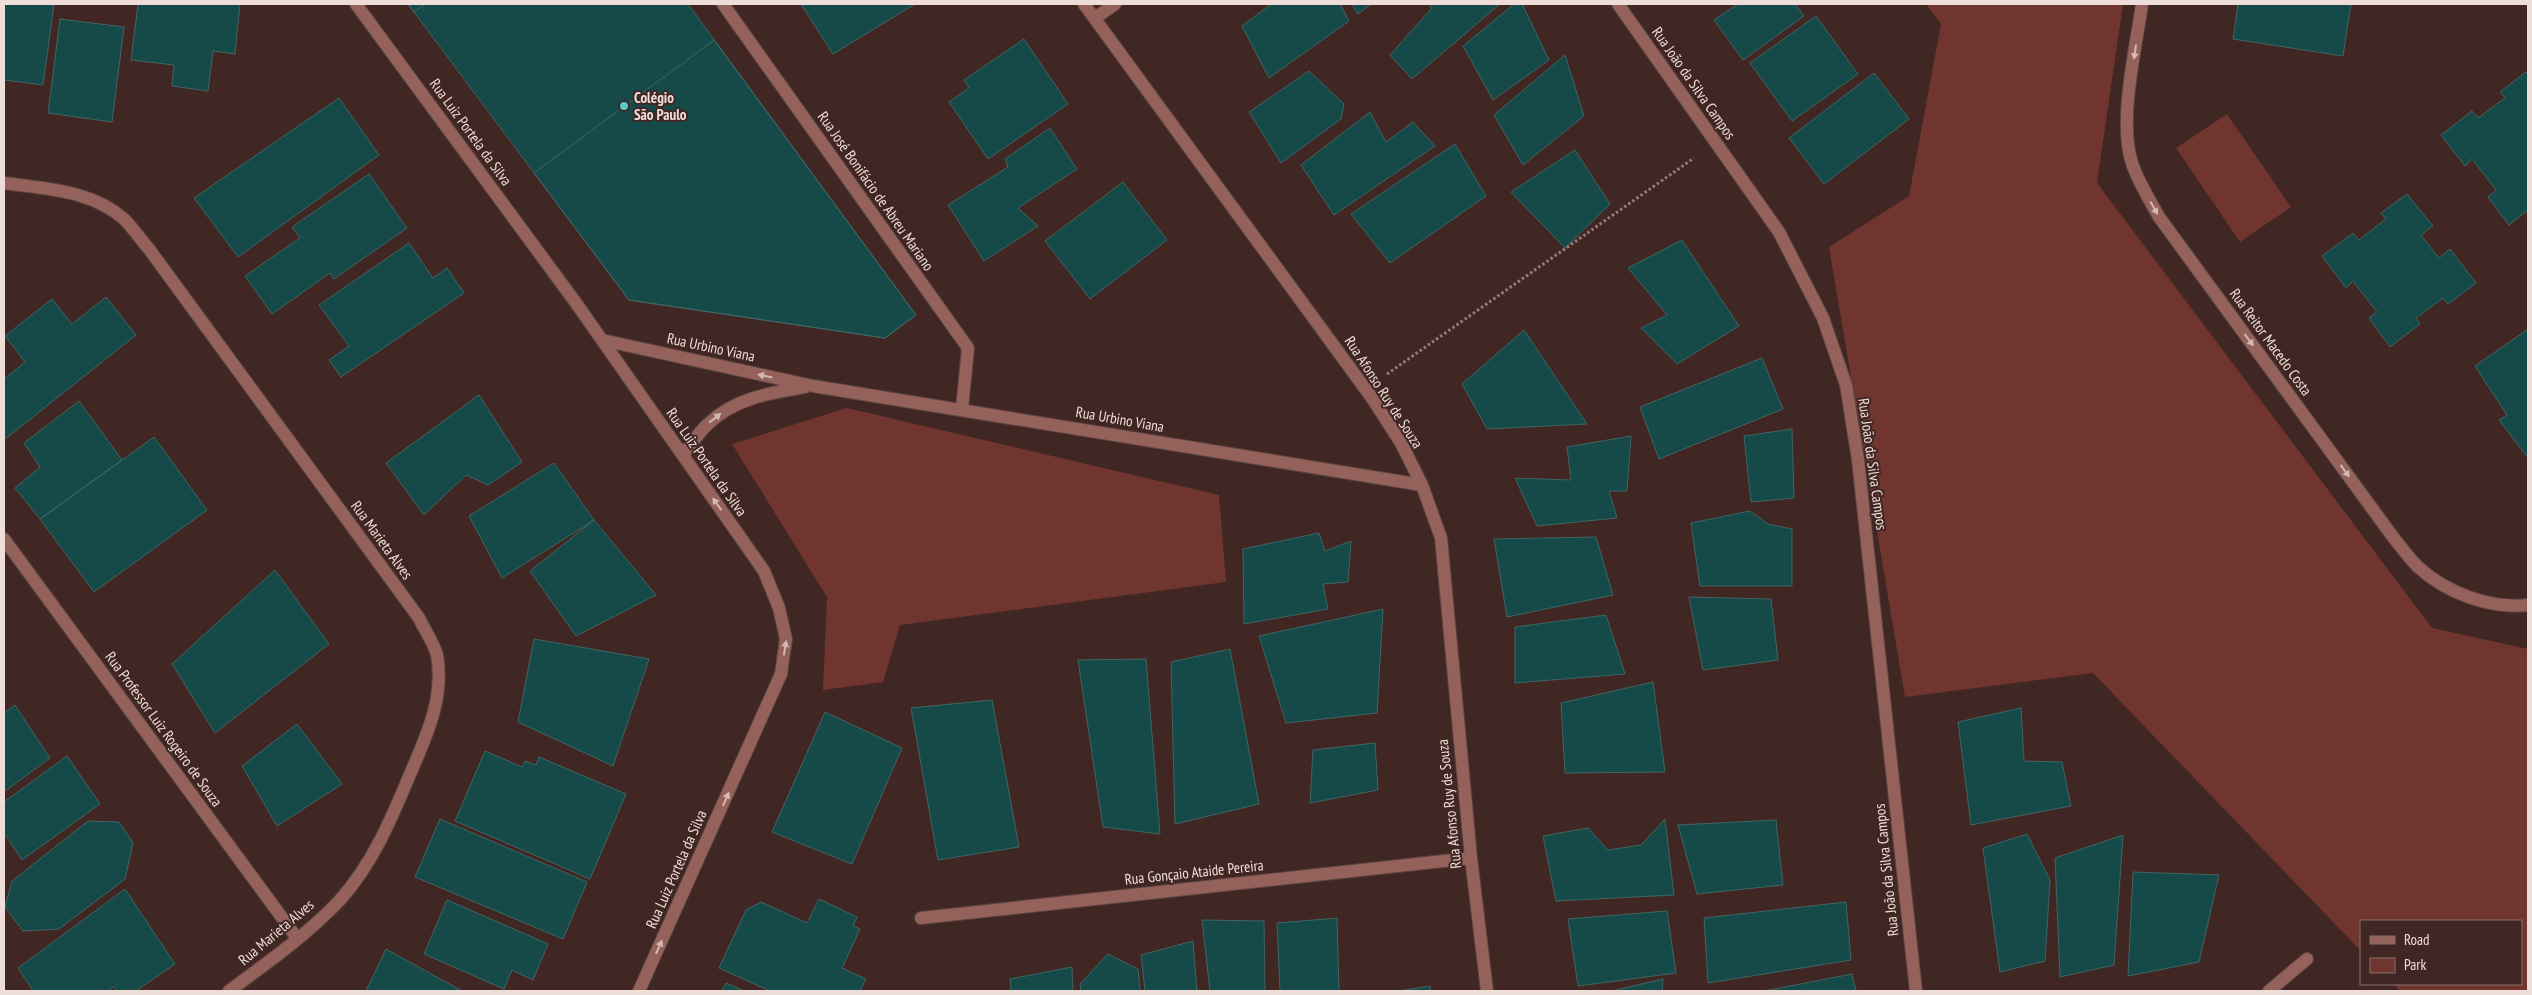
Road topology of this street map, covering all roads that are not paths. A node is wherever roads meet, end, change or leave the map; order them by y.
1 (356, 4) edge
2 (723, 4) edge
3 (1084, 4) edge
4 (1116, 4) edge
5 (1618, 4) edge
6 (2142, 4) edge
7 (1095, 18) junction
8 (4, 183) edge
9 (602, 340) junction
10 (813, 386) junction
11 (962, 408) junction
12 (683, 455) junction
13 (1422, 485) junction
14 (4, 539) edge
15 (2528, 605) edge
16 (1471, 858) junction
17 (921, 918) dead end
18 (297, 938) junction
19 (2307, 959) dead end
20 (229, 991) edge
21 (639, 991) edge
22 (1486, 991) edge
23 (1916, 991) edge
24 (2269, 991) edge

1 - 9 street, Rua Luiz Portela da Silva
2 - 11 street, Rua José Bonifácio de Abreu Mariano
3 - 7 street, Rua Afonso Ruy de Souza
4 - 7 street
5 - 23 street, Rua João da Silva Campos
6 -> 15 street, Rua Reitor Macedo Costa
7 - 13 street, Rua Afonso Ruy de Souza
8 - 18 street, Rua Marieta Alves
10 -> 9 street, Rua Urbino Viana
9 - 12 street, Rua Luiz Portela da Silva
10 - 11 street, Rua Urbino Viana
12 -> 10 street, Rua Urbino Viana
11 - 13 street, Rua Urbino Viana
21 -> 12 street, Rua Luiz Portela da Silva
13 - 16 street, Rua Afonso Ruy de Souza
14 - 18 street, Rua Professor Luiz Rogeiro de Souza
16 - 17 street, Rua Gonçaio Ataide Pereira
16 - 22 street, Rua Afonso Ruy de Souza
18 - 20 street, Rua Marieta Alves
19 - 24 street

